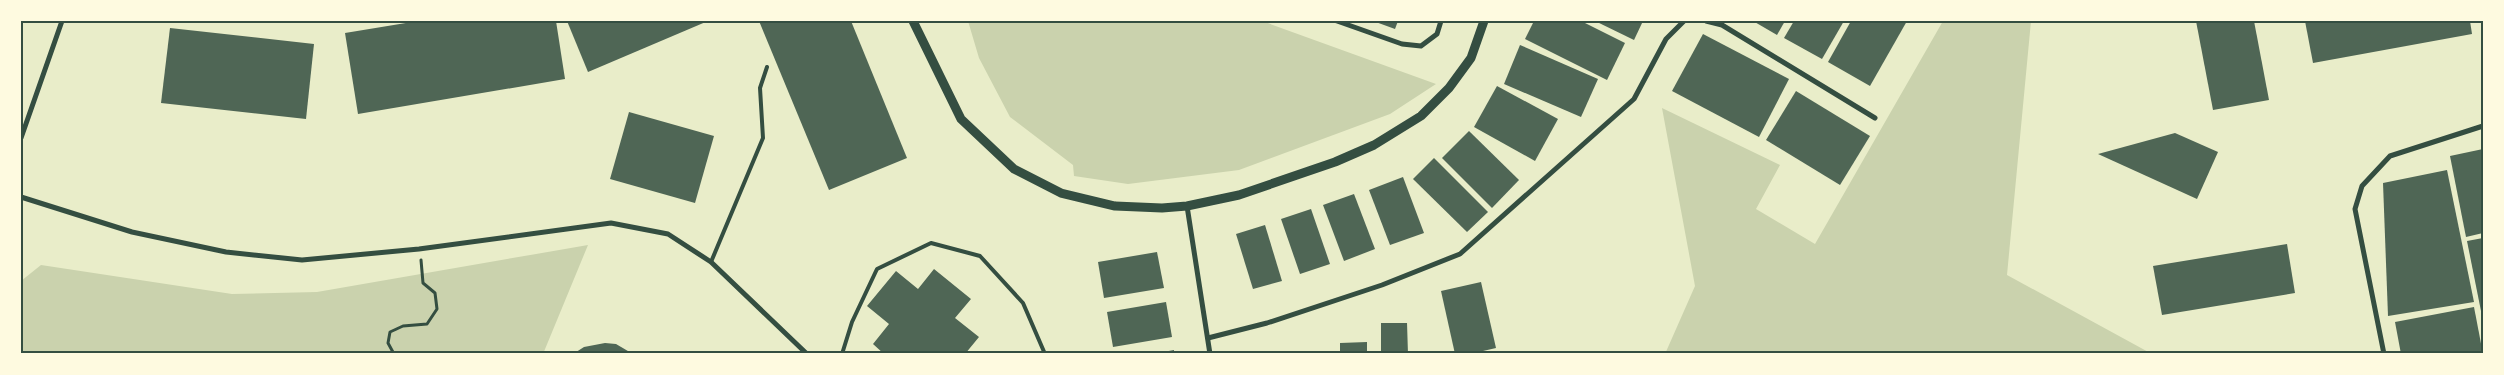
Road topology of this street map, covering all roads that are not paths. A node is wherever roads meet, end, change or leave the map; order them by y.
1 (62, 21) edge
2 (913, 21) edge
3 (1337, 21) edge
4 (1441, 21) edge
5 (1484, 21) edge
6 (1684, 21) edge
7 (1706, 21) edge
8 (767, 67) dead end
9 (1875, 118) dead end
10 (2483, 126) edge
11 (21, 138) edge
12 (21, 197) edge
13 (1187, 206) junction
14 (711, 262) junction
15 (1208, 338) junction
16 (807, 354) edge
17 (842, 354) edge
18 (1045, 354) edge
19 (1210, 354) edge
20 (2384, 354) edge

1 - 11 street
2 - 13 street
3 - 4 street
5 - 13 street
6 - 15 street
7 - 9 street
8 - 14 lane
10 - 20 street
12 - 14 street
13 - 15 street
14 - 16 street
15 - 19 street
17 - 18 lane

